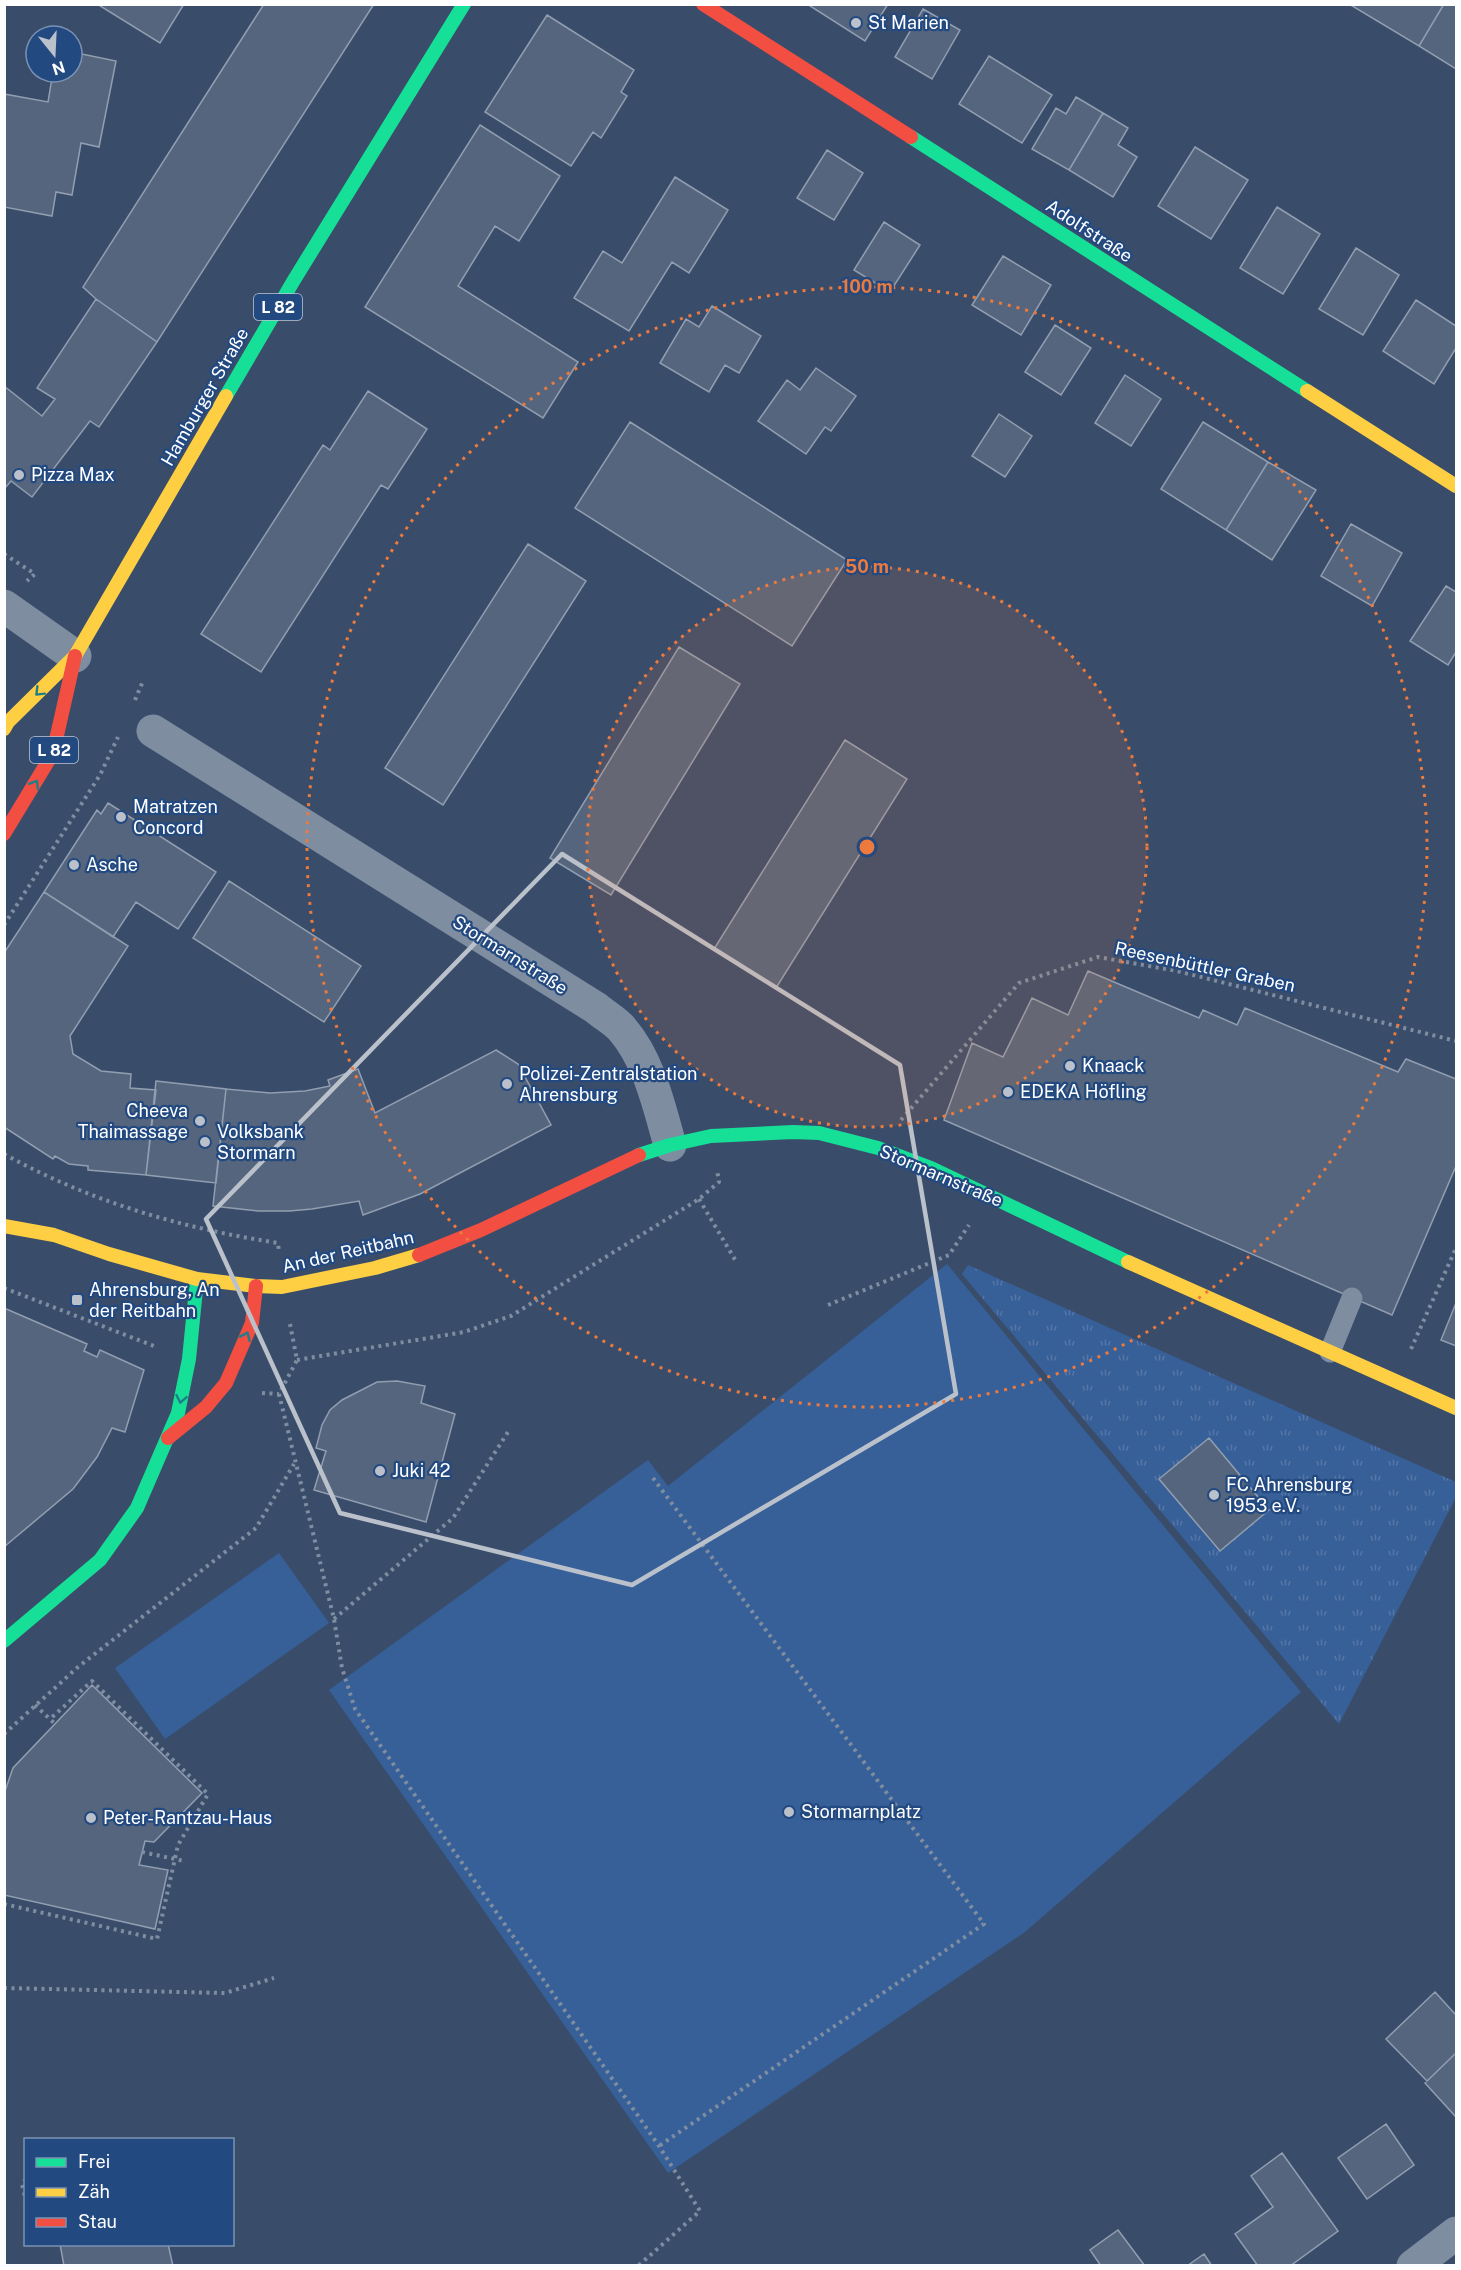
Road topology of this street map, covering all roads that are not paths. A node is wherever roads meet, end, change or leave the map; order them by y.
1 (464, 4) edge
2 (703, 4) edge
3 (1456, 486) edge
4 (4, 606) edge
5 (75, 656) junction
6 (4, 729) edge
7 (153, 731) dead end
8 (4, 834) edge
9 (670, 1145) junction
10 (15, 1214) dead end
11 (4, 1226) edge
12 (54, 1235) junction
13 (197, 1279) junction
14 (256, 1286) junction
15 (1352, 1298) dead end
16 (1330, 1352) junction
17 (1456, 1408) edge
18 (168, 1438) junction
19 (4, 1641) edge
20 (1456, 2233) edge
21 (1413, 2265) edge

1 - 5 street, Hamburger Straße / L 82
2 - 3 street, Adolfstraße
4 - 5 street
5 -> 6 street, Hamburger Straße / L 82
8 -> 5 street, Hamburger Straße / L 82
7 - 9 street, Stormarnstraße
9 - 14 street, An der Reitbahn
9 - 16 street, Stormarnstraße
10 - 12 street, An der Reitbahn
11 - 12 street, An der Reitbahn
12 - 13 street, An der Reitbahn
13 - 14 street, An der Reitbahn
13 -> 18 street
18 -> 14 street
15 - 16 lane
16 - 17 street, Stormarnstraße
18 - 19 street
20 - 21 street

